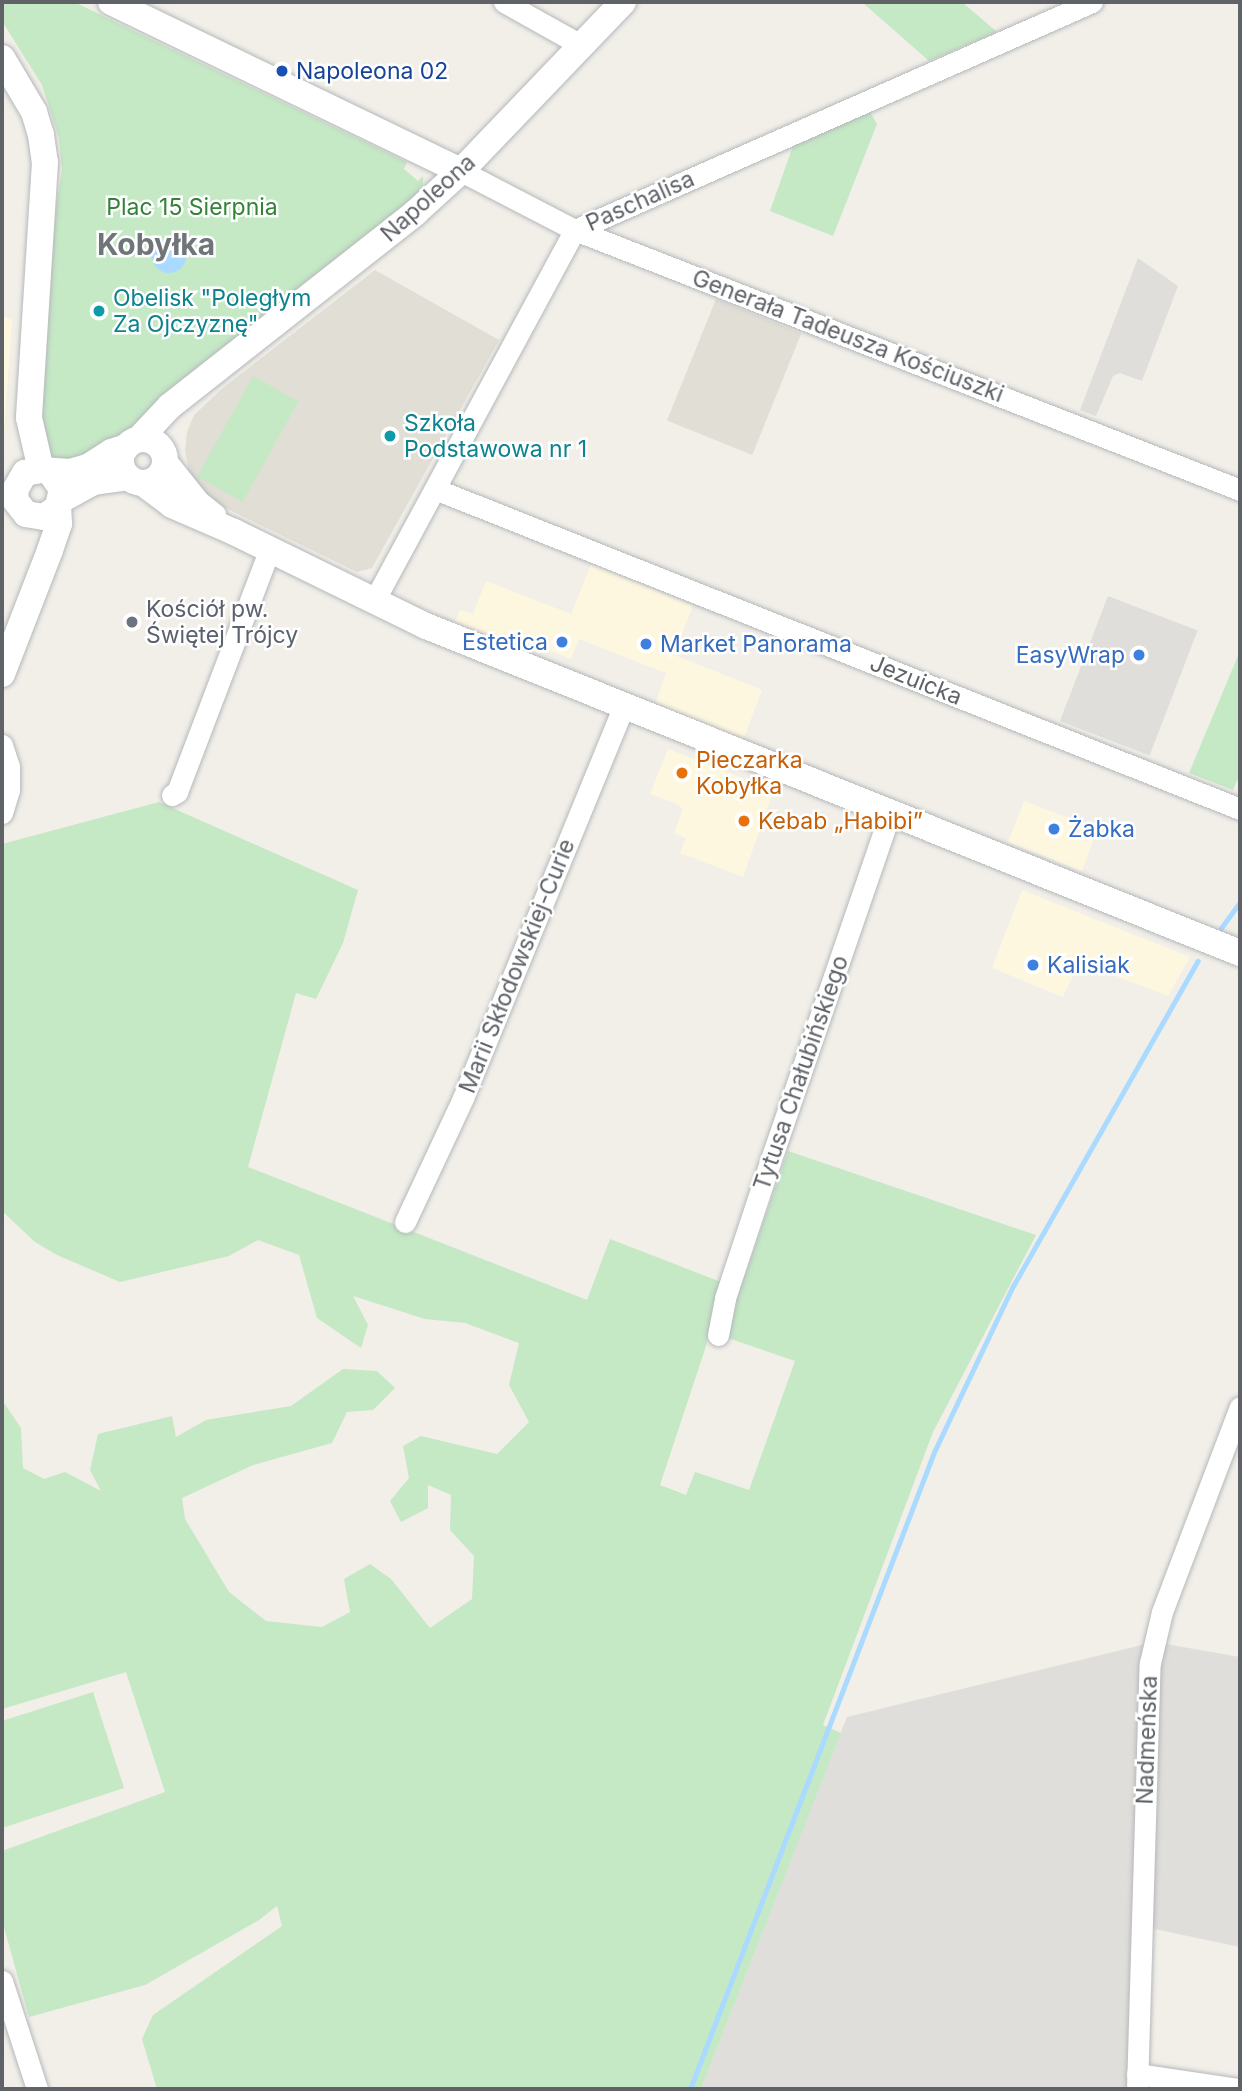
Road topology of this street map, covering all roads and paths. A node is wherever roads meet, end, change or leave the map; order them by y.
1 (111, 2) edge
2 (504, 2) edge
3 (623, 2) edge
4 (1092, 2) edge
5 (581, 45) junction
6 (2, 58) edge
7 (461, 171) junction
8 (575, 230) junction
9 (214, 373) junction
10 (132, 443) junction
11 (166, 461) junction
12 (27, 475) edge
13 (136, 480) junction
14 (435, 489) junction
15 (1240, 490) edge
16 (60, 503) junction
17 (17, 511) edge
18 (234, 532) junction
19 (270, 549) junction
20 (374, 601) junction
21 (2, 636) edge
22 (2, 674) edge
23 (623, 707) junction
24 (2, 745) edge
25 (172, 795) dead end
26 (1240, 809) edge
27 (2, 813) edge
28 (890, 813) junction
29 (1240, 953) edge
30 (405, 1222) dead end
31 (718, 1335) dead end
32 (1240, 1407) edge
33 (2, 1981) edge
34 (1137, 2082) edge
35 (37, 2089) edge
36 (1239, 2089) edge

1 - 7 street
2 - 5 street
3 - 5 street, Napoleona
4 - 8 street, Paschalisa
5 - 7 street, Napoleona
6 - 12 street
7 - 8 street, Generała Tadeusza Kościuszki
7 - 9 street, Napoleona
8 - 14 street, Paschalisa
8 - 15 street, Generała Tadeusza Kościuszki
9 - 10 street, Napoleona
9 - 11 street, Napoleona
10 - 11 street
10 - 12 street
10 - 13 street
11 - 13 street
11 - 18 street
12 - 16 street
12 - 17 street
13 - 16 street
13 - 18 street
14 - 20 street, Paschalisa
14 - 26 street, Jezuicka
16 - 17 street
16 - 22 street
17 - 21 street
18 - 19 street
19 - 20 street
19 - 25 street
20 - 23 street
23 - 28 street
23 - 30 street, Marii Skłodowskiej-Curie
24 - 27 street
28 - 29 street
28 - 31 street, Tytusa Chałubińskiego
32 - 34 street, Nadmeńska
33 - 35 street
34 - 36 street

